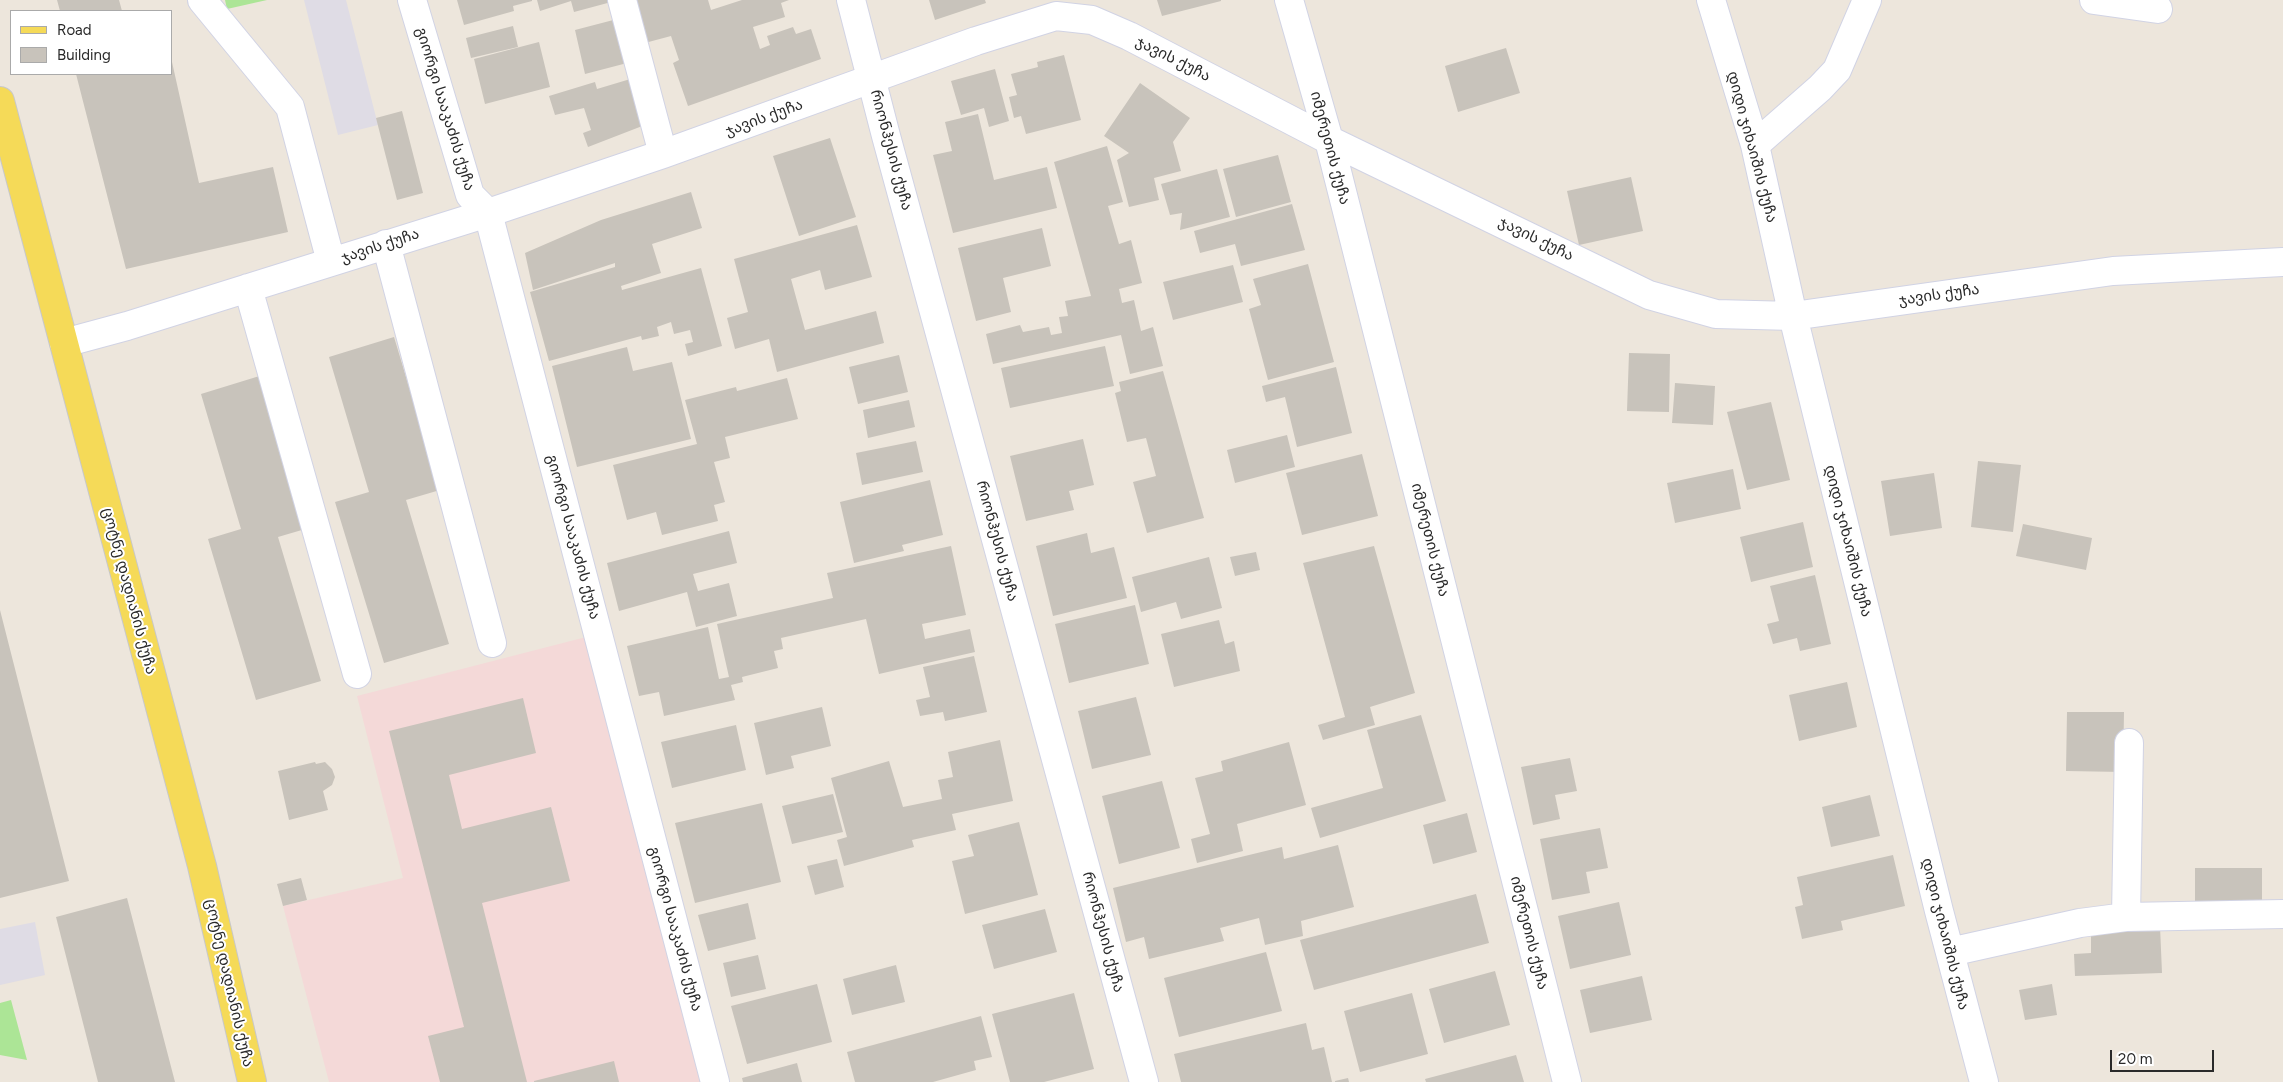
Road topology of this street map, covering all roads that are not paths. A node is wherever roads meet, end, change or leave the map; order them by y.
1 (202, 0) edge
2 (412, 0) edge
3 (622, 0) edge
4 (851, 0) edge
5 (1289, 0) edge
6 (1711, 0) edge
7 (1867, 0) edge
8 (2094, 0) edge
9 (2158, 9) dead end
10 (872, 80) junction
11 (0, 101) edge
12 (1329, 140) junction
13 (1755, 146) junction
14 (663, 154) junction
15 (488, 213) junction
16 (386, 244) junction
17 (332, 262) junction
18 (2282, 263) edge
19 (248, 288) junction
20 (1793, 316) junction
21 (64, 343) junction
22 (492, 643) dead end
23 (357, 674) dead end
24 (2129, 743) dead end
25 (2283, 914) edge
26 (2126, 917) junction
27 (1950, 952) junction
28 (252, 1082) edge
29 (715, 1082) edge
30 (1144, 1082) edge
31 (1567, 1082) edge
32 (1984, 1082) edge

1 - 17 street
2 - 15 street, გიორგი სააკაძის ქუჩა
3 - 14 street
4 - 10 street, რიონჰესის ქუჩა
5 - 12 street, იმერეთის ქუჩა
6 - 13 street, დიდი ჯიხაიშის ქუჩა
7 - 13 street
8 - 9 street
10 - 12 street, ჯავის ქუჩა
10 - 14 street, ჯავის ქუჩა
10 - 30 street, რიონჰესის ქუჩა
11 - 21 main road, ცოტნე დადიანის ქუჩა
12 - 20 street, ჯავის ქუჩა
12 - 31 street, იმერეთის ქუჩა
13 - 20 street, დიდი ჯიხაიშის ქუჩა
14 - 15 street, ჯავის ქუჩა
15 - 16 street, ჯავის ქუჩა
15 - 29 street, გიორგი სააკაძის ქუჩა
16 - 17 street, ჯავის ქუჩა
16 - 22 street
17 - 19 street, ჯავის ქუჩა
18 - 20 street, ჯავის ქუჩა
19 - 21 street, ჯავის ქუჩა
19 - 23 street
20 - 27 street, დიდი ჯიხაიშის ქუჩა
21 - 28 main road, ცოტნე დადიანის ქუჩა
24 - 26 street
25 - 26 street
26 - 27 street
27 - 32 street, დიდი ჯიხაიშის ქუჩა

